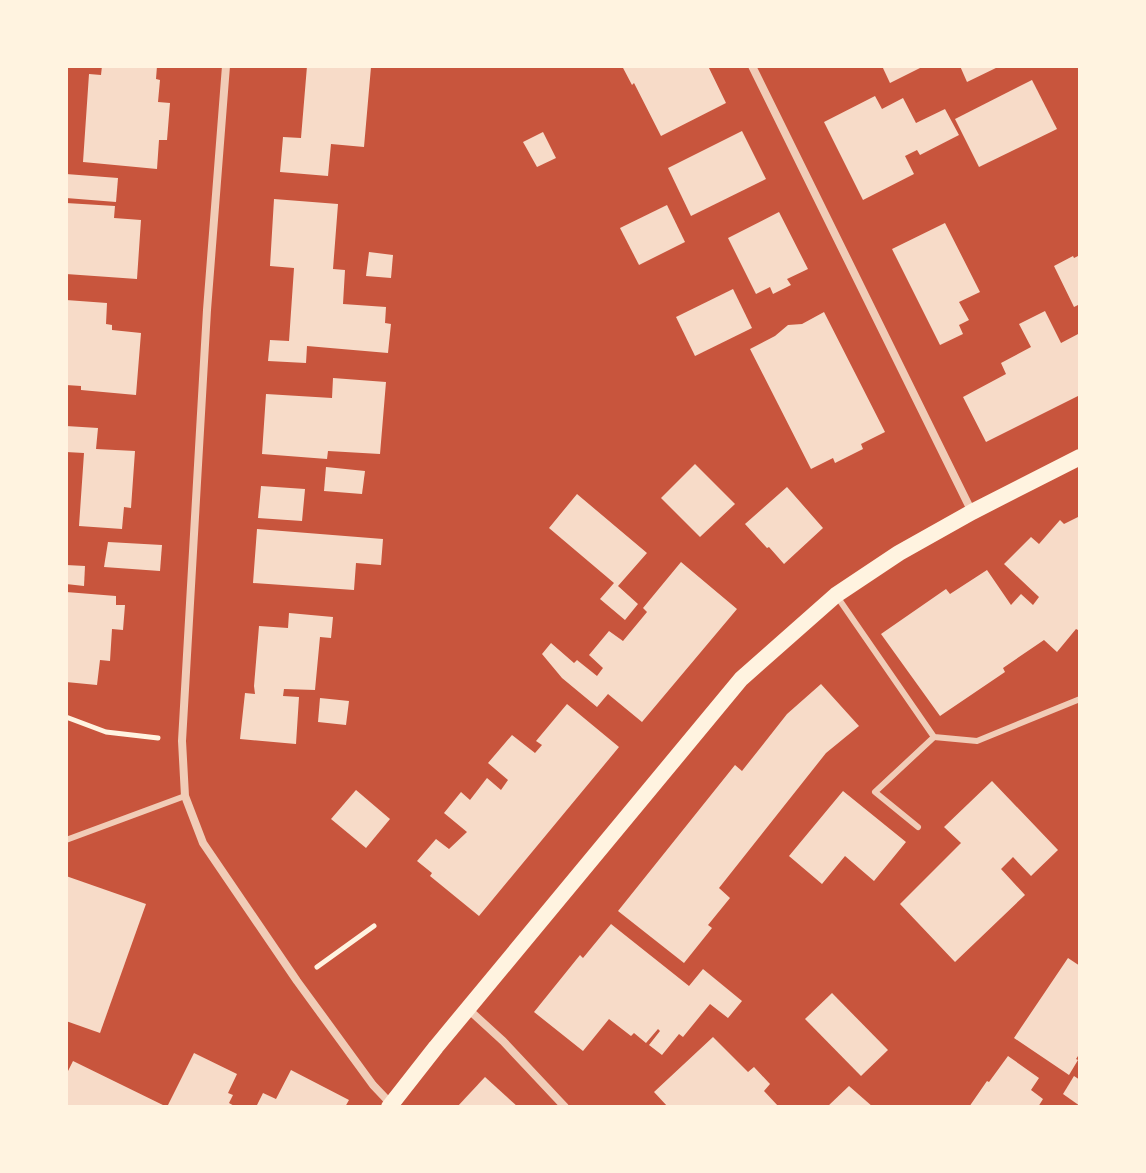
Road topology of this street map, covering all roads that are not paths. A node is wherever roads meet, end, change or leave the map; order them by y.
1 (226, 66) edge
2 (752, 66) edge
3 (1080, 457) edge
4 (972, 512) junction
5 (836, 595) junction
6 (1080, 699) edge
7 (934, 737) junction
8 (185, 796) junction
9 (918, 827) dead end
10 (66, 840) edge
11 (468, 1009) junction
12 (390, 1105) edge
13 (565, 1107) edge

1 - 8 street
2 - 4 street
3 - 4 main road
4 - 5 main road
5 - 7 lane
5 - 11 main road
6 - 7 lane
7 - 9 lane
8 - 10 lane
8 - 12 street
11 - 12 main road
11 - 13 street

